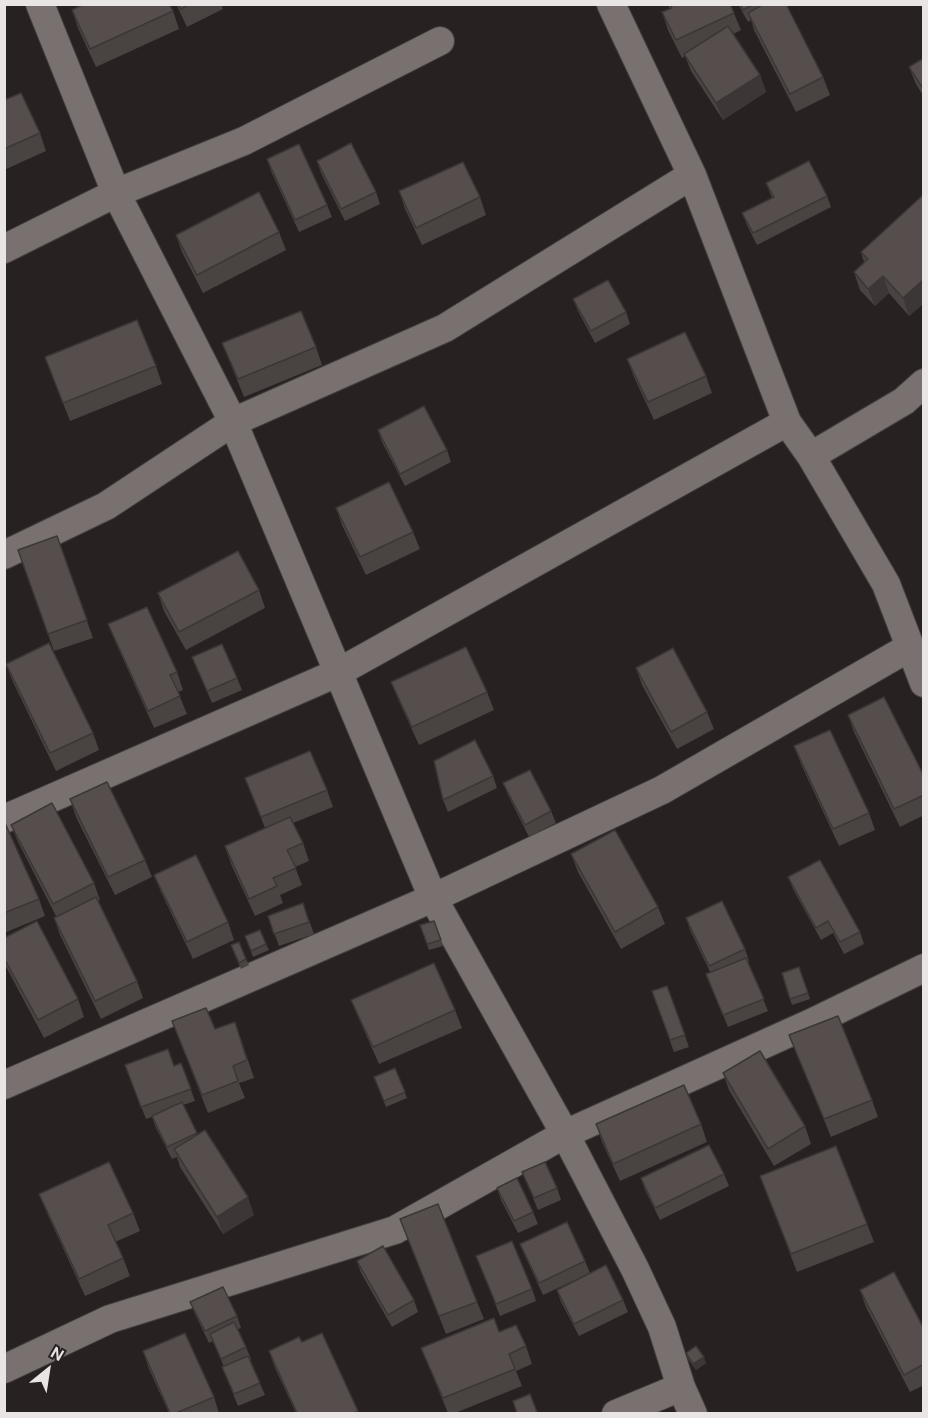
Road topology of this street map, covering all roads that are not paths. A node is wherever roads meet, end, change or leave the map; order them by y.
1 (40, 4) edge
2 (611, 4) edge
3 (440, 41) dead end
4 (692, 175) junction
5 (116, 193) junction
6 (4, 249) edge
7 (924, 383) edge
8 (233, 422) junction
9 (787, 422) junction
10 (811, 456) junction
11 (4, 555) edge
12 (910, 647) junction
13 (337, 673) junction
14 (924, 682) edge
15 (4, 819) edge
16 (433, 898) junction
17 (924, 968) edge
18 (4, 1085) edge
19 (565, 1134) junction
20 (4, 1369) edge
21 (681, 1387) junction
22 (616, 1413) edge
23 (693, 1413) edge

1 - 5 street
2 - 4 street
3 - 5 street
4 - 8 street
4 - 9 street
5 - 6 street
5 - 8 street
7 - 10 street
8 - 11 street
8 - 13 street
9 - 10 street
9 - 13 street
10 - 12 street
12 - 14 street
12 - 16 street
13 - 15 street
13 - 16 street
16 - 18 street
16 - 19 street
17 - 19 street
19 - 20 street
19 - 21 street
21 - 22 street
21 - 23 street

